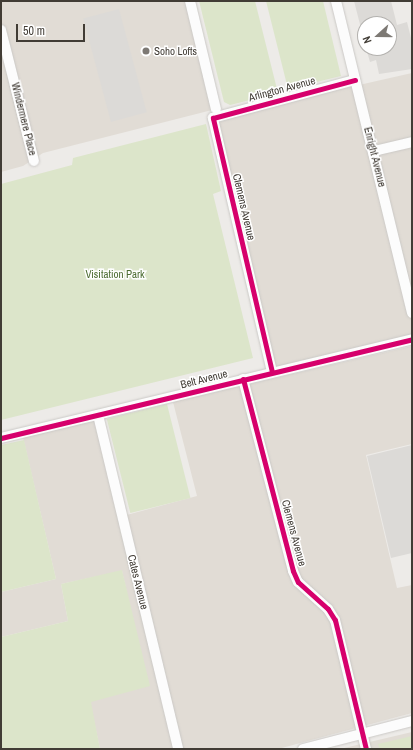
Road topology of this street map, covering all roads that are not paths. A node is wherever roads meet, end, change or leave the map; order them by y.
1 (190, 1) edge
2 (336, 1) edge
3 (1, 30) edge
4 (355, 80) junction
5 (215, 113) junction
6 (412, 142) edge
7 (374, 151) junction
8 (34, 161) dead end
9 (412, 313) edge
10 (412, 339) edge
11 (272, 372) junction
12 (243, 379) junction
13 (98, 415) junction
14 (1, 438) edge
15 (412, 721) edge
16 (362, 734) junction
17 (178, 749) edge
18 (303, 749) edge
19 (366, 749) edge

1 - 5 street, Clemens Avenue
2 - 4 street, Enright Avenue
3 - 8 street, Windermere Place
4 - 5 street, Arlington Avenue
4 - 7 street, Enright Avenue
5 - 11 street, Clemens Avenue
6 - 7 street
7 - 9 street, Enright Avenue
10 - 11 street, Belt Avenue
11 - 12 street, Belt Avenue
12 - 13 street, Belt Avenue
12 - 16 street, Clemens Avenue
13 - 14 street, Belt Avenue
13 - 17 street, Cates Avenue
15 - 16 street
16 - 18 street
16 - 19 street, Clemens Avenue

